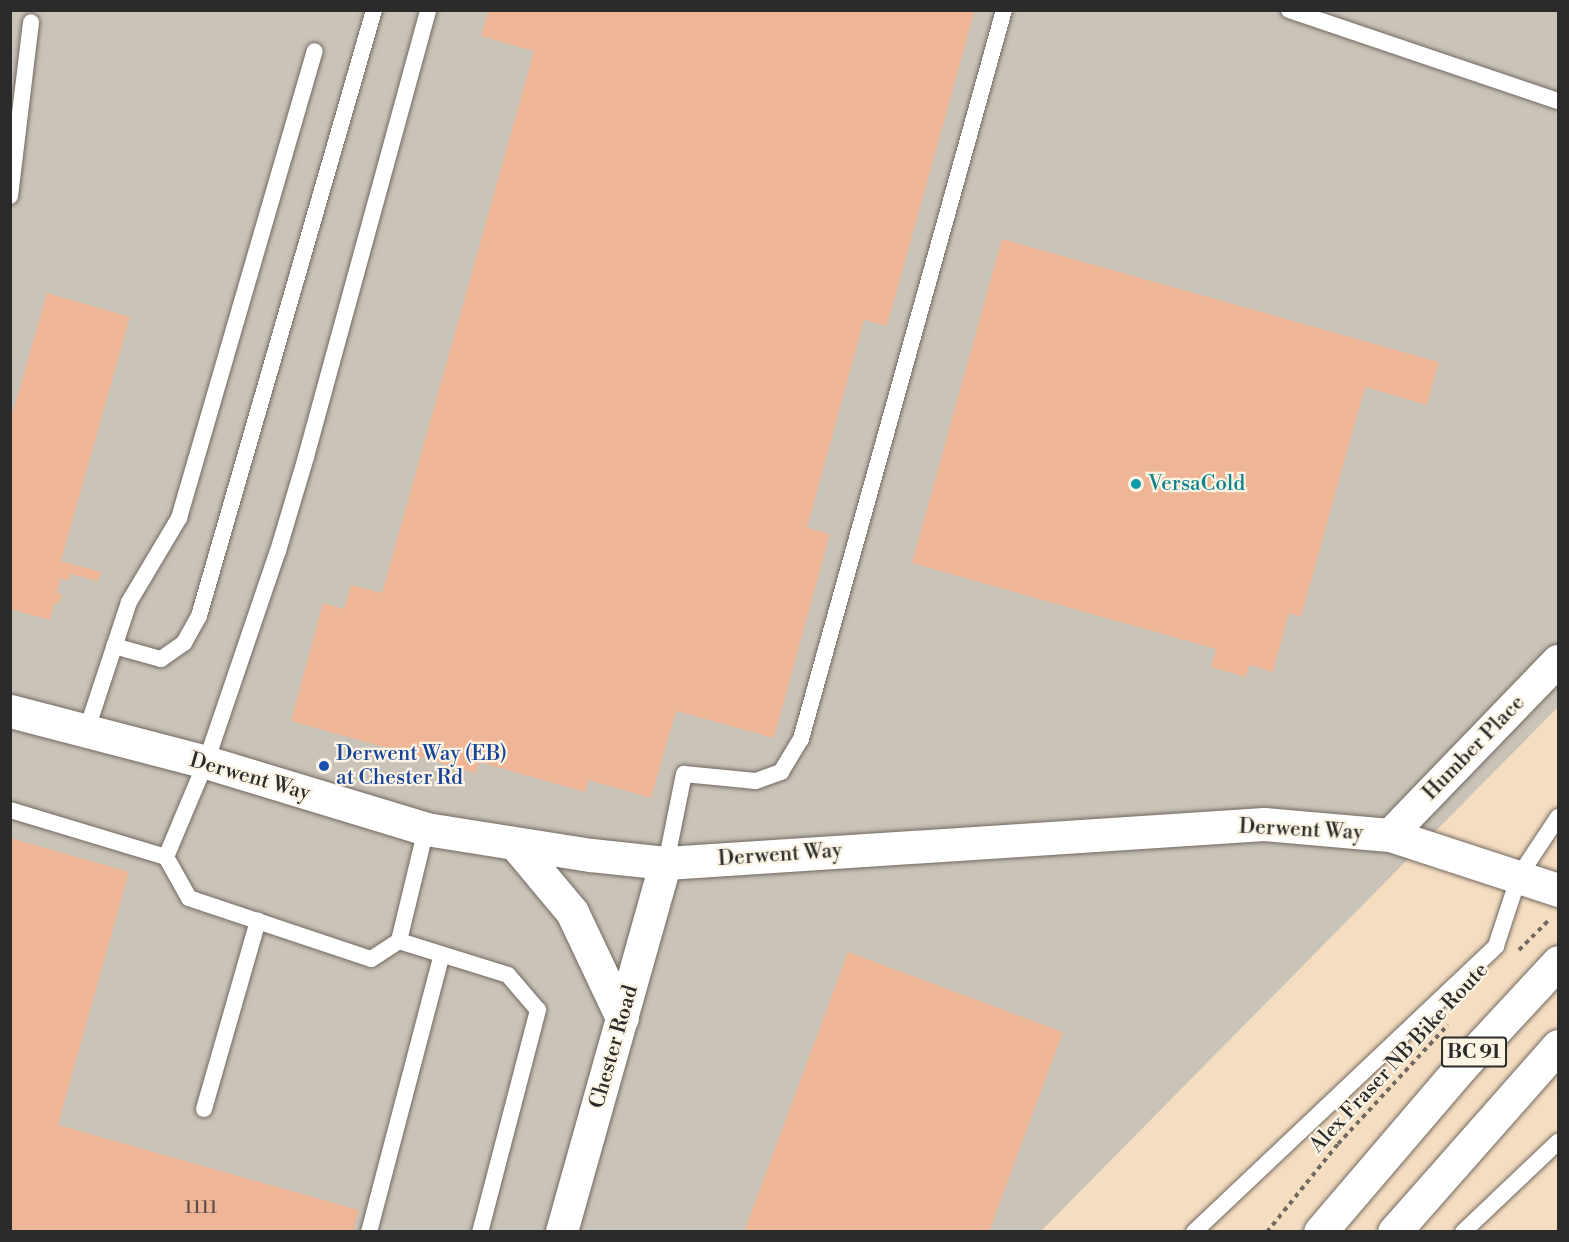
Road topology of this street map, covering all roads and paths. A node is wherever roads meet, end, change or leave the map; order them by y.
1 (374, 10) edge
2 (428, 10) edge
3 (1004, 10) edge
4 (1289, 10) edge
5 (30, 22) dead end
6 (315, 51) dead end
7 (1558, 101) edge
8 (10, 196) edge
9 (114, 646) junction
10 (1558, 661) edge
11 (10, 711) edge
12 (86, 732) junction
13 (206, 762) junction
14 (10, 810) edge
15 (1558, 817) edge
16 (426, 829) junction
17 (1390, 835) junction
18 (516, 845) junction
19 (166, 857) junction
20 (666, 863) junction
21 (1519, 876) junction
22 (1554, 904) edge
23 (258, 921) junction
24 (399, 941) junction
25 (1517, 952) dead end
26 (442, 954) junction
27 (1558, 962) edge
28 (622, 1018) junction
29 (1452, 1021) dead end
30 (1558, 1046) edge
31 (204, 1108) dead end
32 (1558, 1142) edge
33 (369, 1232) edge
34 (480, 1232) edge
35 (562, 1232) edge
36 (1194, 1232) edge
37 (1267, 1232) edge
38 (1320, 1232) edge
39 (1394, 1232) edge
40 (1463, 1232) edge

1 - 9 lane
2 - 13 lane
3 - 20 lane
4 - 7 lane
5 - 8 lane
6 - 9 lane
9 - 12 lane
10 - 17 street, Humber Place
11 - 12 main road, Derwent Way
12 - 13 main road, Derwent Way
13 - 16 main road, Derwent Way
13 - 19 lane
14 - 19 lane
15 - 21 lane
16 - 18 main road, Derwent Way
16 - 24 lane
17 - 20 main road, Derwent Way
17 - 21 main road, Derwent Way
18 - 20 main road, Derwent Way
18 - 28 main road
19 - 23 lane
20 - 28 street, Chester Road
21 - 22 main road, Derwent Way
21 - 36 lane
22 - 25 path
23 - 24 lane
23 - 31 lane
24 - 26 lane
26 - 33 lane
26 - 34 lane
27 - 38 main road, BC 91
28 - 35 street, Chester Road
29 - 37 path, Alex Fraser NB Bike Route
30 - 39 main road, BC 91
32 - 40 lane

